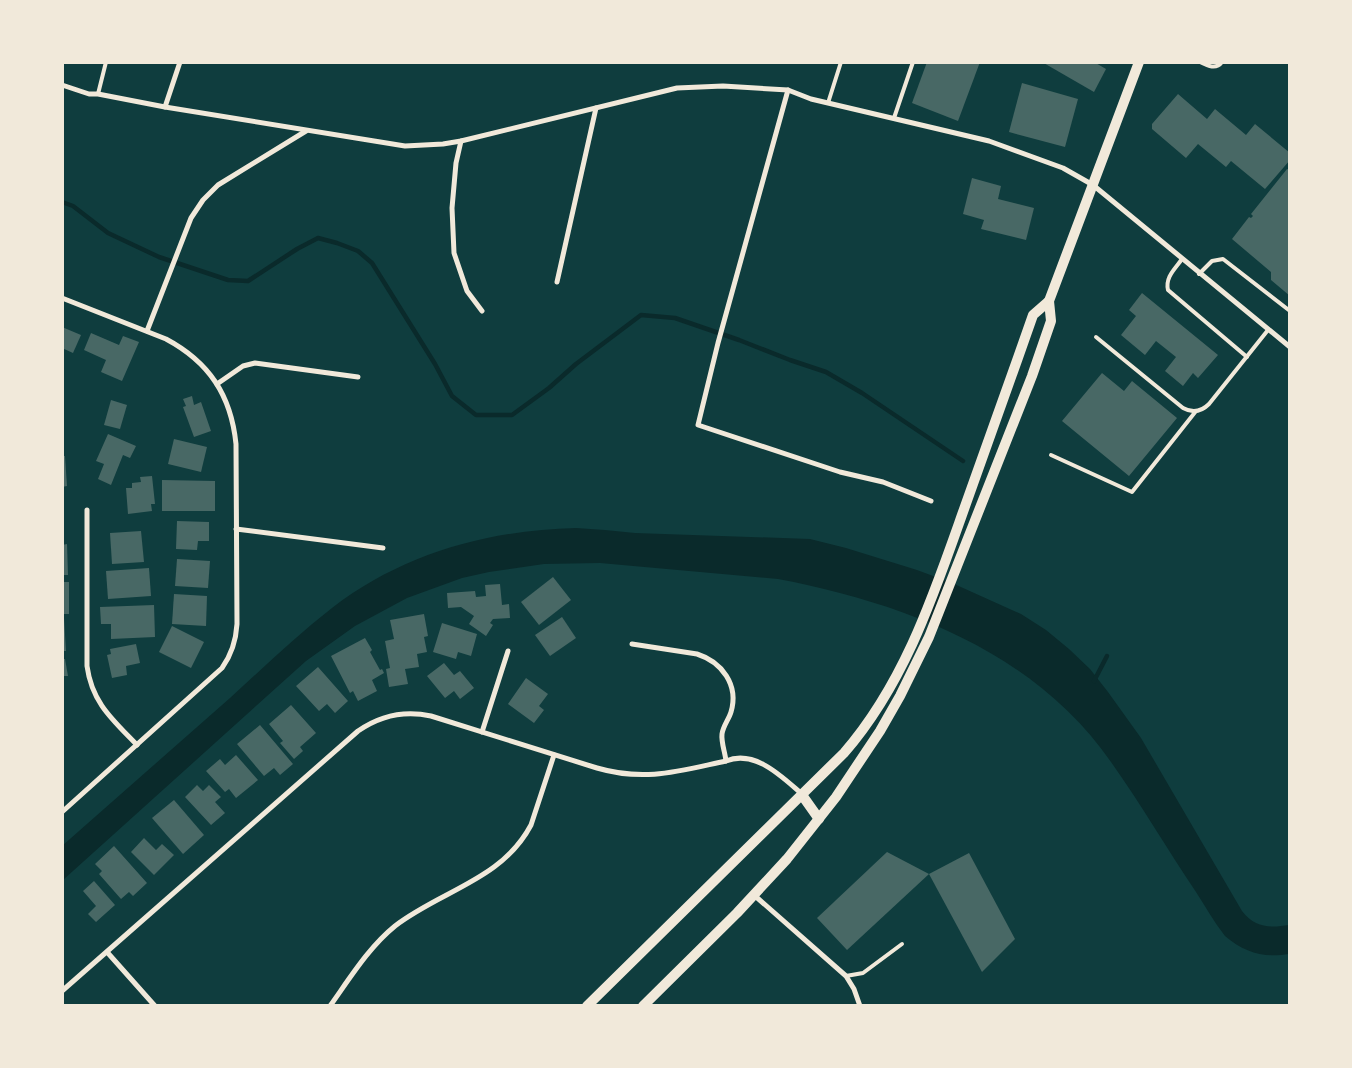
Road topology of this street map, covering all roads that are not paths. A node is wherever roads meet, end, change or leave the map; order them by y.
1 (106, 62) edge
2 (180, 62) edge
3 (841, 62) edge
4 (913, 62) edge
5 (1139, 62) edge
6 (1200, 62) edge
7 (1222, 62) edge
8 (62, 85) edge
9 (788, 90) junction
10 (98, 94) junction
11 (828, 103) junction
12 (165, 107) junction
13 (596, 108) junction
14 (894, 118) junction
15 (307, 130) junction
16 (460, 141) junction
17 (1093, 185) junction
18 (1182, 259) junction
19 (1199, 274) junction
20 (557, 282) dead end
21 (62, 298) edge
22 (1049, 301) junction
23 (482, 311) dead end
24 (1290, 312) edge
25 (1268, 330) junction
26 (147, 331) junction
27 (1096, 337) dead end
28 (1290, 347) edge
29 (1247, 357) junction
30 (358, 377) dead end
31 (217, 384) junction
32 (1196, 412) junction
33 (1051, 455) dead end
34 (931, 501) dead end
35 (87, 510) dead end
36 (236, 529) junction
37 (383, 548) dead end
38 (632, 644) dead end
39 (508, 651) dead end
40 (482, 732) junction
41 (137, 745) junction
42 (554, 755) junction
43 (726, 761) junction
44 (802, 795) junction
45 (62, 812) edge
46 (820, 818) junction
47 (754, 895) junction
48 (902, 944) dead end
49 (107, 952) junction
50 (846, 976) junction
51 (62, 991) edge
52 (155, 1006) edge
53 (330, 1006) edge
54 (587, 1006) edge
55 (643, 1006) edge
56 (860, 1006) edge

1 - 10 lane
2 - 12 street
3 - 11 lane
4 - 14 lane
5 - 17 main road
6 - 7 lane
8 - 10 street
9 - 11 street
9 - 13 street
9 - 34 street
10 - 12 street
11 - 14 street
12 - 15 street
13 - 16 street
13 - 20 street
14 - 17 street
15 - 16 street
15 - 26 street
16 - 23 street
17 - 18 street
17 - 22 main road
18 - 19 street
18 - 29 lane
19 - 24 lane
19 - 25 street
21 - 26 street
22 - 44 main road
22 - 46 main road
25 - 28 street
25 - 29 lane
26 - 31 street
27 - 32 lane
29 - 32 lane
30 - 31 street
31 - 36 street
32 - 33 lane
35 - 41 street
36 - 37 street
36 - 41 street
38 - 43 street
39 - 40 street
40 - 42 street
40 - 49 street
41 - 45 street
42 - 43 street
42 - 53 street
43 - 44 street
44 - 46 main road
44 - 54 main road
46 - 47 main road
47 - 50 street
47 - 55 main road
48 - 50 lane
49 - 51 street
49 - 52 street
50 - 56 street

